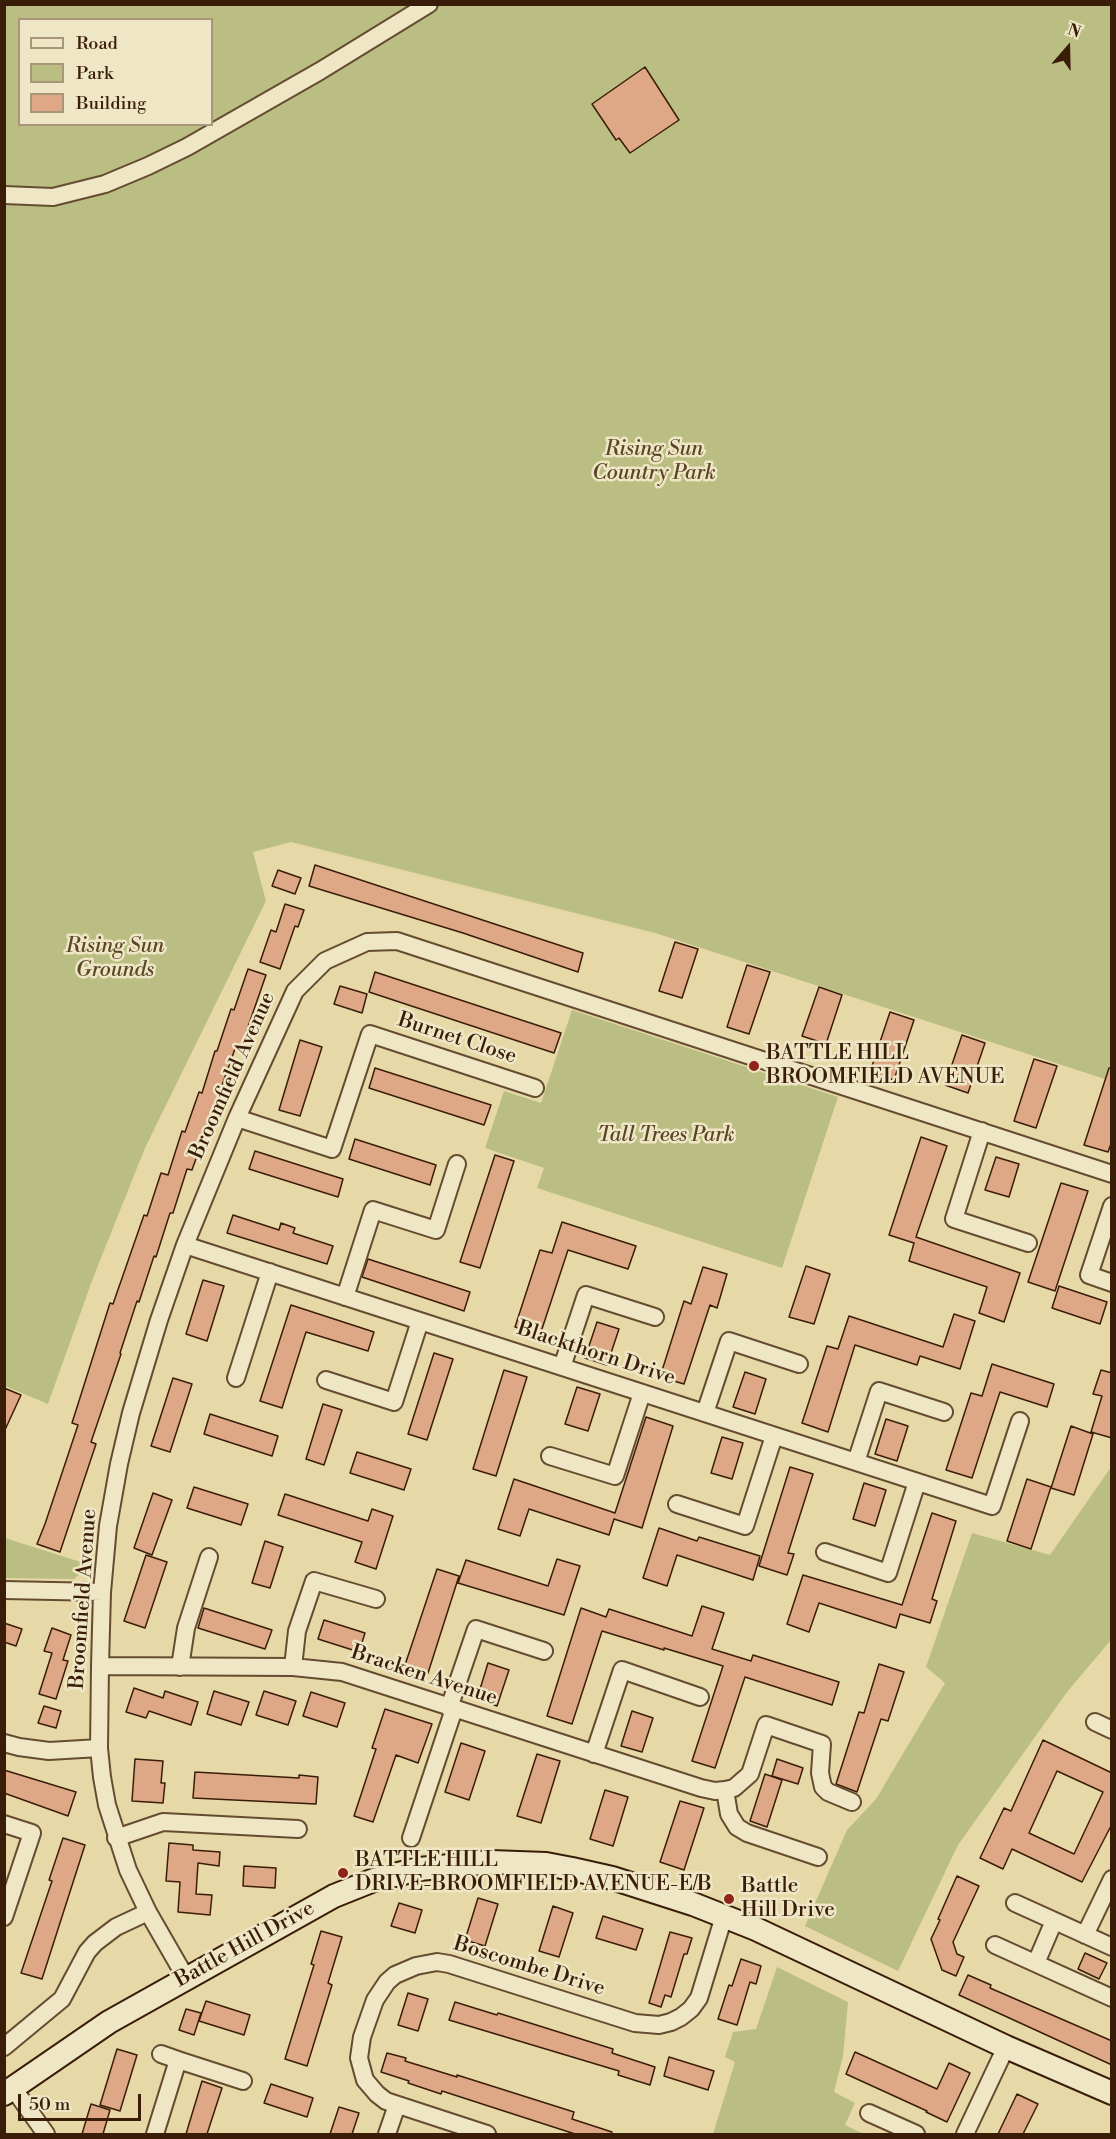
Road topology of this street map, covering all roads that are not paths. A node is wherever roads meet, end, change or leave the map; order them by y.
1 (429, 4) edge
2 (4, 195) edge
3 (534, 1088) dead end
4 (237, 1118) junction
5 (982, 1131) junction
6 (457, 1164) dead end
7 (1112, 1174) edge
8 (1111, 1208) edge
9 (1028, 1243) dead end
10 (185, 1245) junction
11 (270, 1272) junction
12 (1112, 1283) edge
13 (345, 1297) junction
14 (655, 1317) dead end
15 (420, 1321) junction
16 (800, 1364) dead end
17 (562, 1367) junction
18 (236, 1378) dead end
19 (326, 1380) dead end
20 (642, 1393) junction
21 (944, 1412) dead end
22 (705, 1413) junction
23 (1020, 1421) dead end
24 (774, 1436) junction
25 (550, 1456) dead end
26 (856, 1462) junction
27 (917, 1482) junction
28 (676, 1504) dead end
29 (825, 1552) dead end
30 (209, 1557) dead end
31 (4, 1590) edge
32 (102, 1592) junction
33 (376, 1599) dead end
34 (544, 1652) dead end
35 (100, 1666) junction
36 (180, 1666) junction
37 (292, 1667) junction
38 (700, 1696) dead end
39 (452, 1708) junction
40 (1095, 1722) dead end
41 (1112, 1730) edge
42 (4, 1743) edge
43 (99, 1748) junction
44 (594, 1754) junction
45 (725, 1790) junction
46 (852, 1802) dead end
47 (4, 1824) edge
48 (297, 1829) dead end
49 (116, 1838) junction
50 (411, 1838) dead end
51 (818, 1857) dead end
52 (1112, 1879) edge
53 (1015, 1903) dead end
54 (148, 1912) junction
55 (724, 1916) junction
56 (4, 1917) edge
57 (1054, 1921) junction
58 (1085, 1935) junction
59 (995, 1945) dead end
60 (1112, 1947) edge
61 (1036, 1964) junction
62 (186, 1978) junction
63 (1112, 1998) edge
64 (4, 2047) edge
65 (1006, 2047) junction
66 (162, 2054) dead end
67 (178, 2060) junction
68 (243, 2081) dead end
69 (9, 2091) edge
70 (1112, 2093) edge
71 (397, 2105) junction
72 (869, 2113) dead end
73 (46, 2134) edge
74 (155, 2134) edge
75 (387, 2134) edge
76 (487, 2134) edge
77 (916, 2134) edge
78 (965, 2134) edge

1 - 2 street
3 - 4 street, Burnet Close
4 - 5 street, Broomfield Avenue
4 - 10 street, Broomfield Avenue
5 - 7 street, Broomfield Avenue
5 - 9 street
6 - 13 street
8 - 12 street
10 - 11 street, Blackthorn Drive
10 - 32 street, Broomfield Avenue
11 - 13 street, Blackthorn Drive
11 - 18 street
13 - 15 street, Blackthorn Drive
14 - 17 street
15 - 17 street, Blackthorn Drive
15 - 19 street
16 - 22 street
17 - 20 street, Blackthorn Drive
20 - 22 street, Blackthorn Drive
20 - 25 street
21 - 26 street
22 - 24 street, Blackthorn Drive
23 - 27 street, Blackthorn Drive
24 - 26 street, Blackthorn Drive
24 - 28 street
26 - 27 street, Blackthorn Drive
27 - 29 street
30 - 36 street
31 - 32 street
32 - 35 street, Broomfield Avenue
33 - 37 street
34 - 39 street
35 - 36 street, Bracken Avenue
35 - 43 street, Broomfield Avenue
36 - 37 street, Bracken Avenue
37 - 39 street, Bracken Avenue
38 - 44 street
39 - 44 street, Bracken Avenue
39 - 50 street
40 - 41 street
42 - 43 street
43 - 49 street, Broomfield Avenue
44 - 45 street, Bracken Avenue
45 - 46 street
45 - 51 street
47 - 56 street
48 - 49 street
49 - 54 street, Broomfield Avenue
52 - 58 street
53 - 57 street
54 - 62 street, Broomfield Avenue
54 - 64 street
55 - 62 street, Battle Hill Drive
55 - 65 street, Battle Hill Drive
55 - 71 street, Boscombe Drive
57 - 58 street
57 - 61 street
58 - 60 street
59 - 61 street
61 - 63 street
62 - 69 street, Battle Hill Drive
65 - 70 street, Battle Hill Drive
65 - 78 street
66 - 67 street
67 - 68 street
67 - 74 street
69 - 73 street
71 - 75 street
71 - 76 street, Boscombe Drive
72 - 77 street

